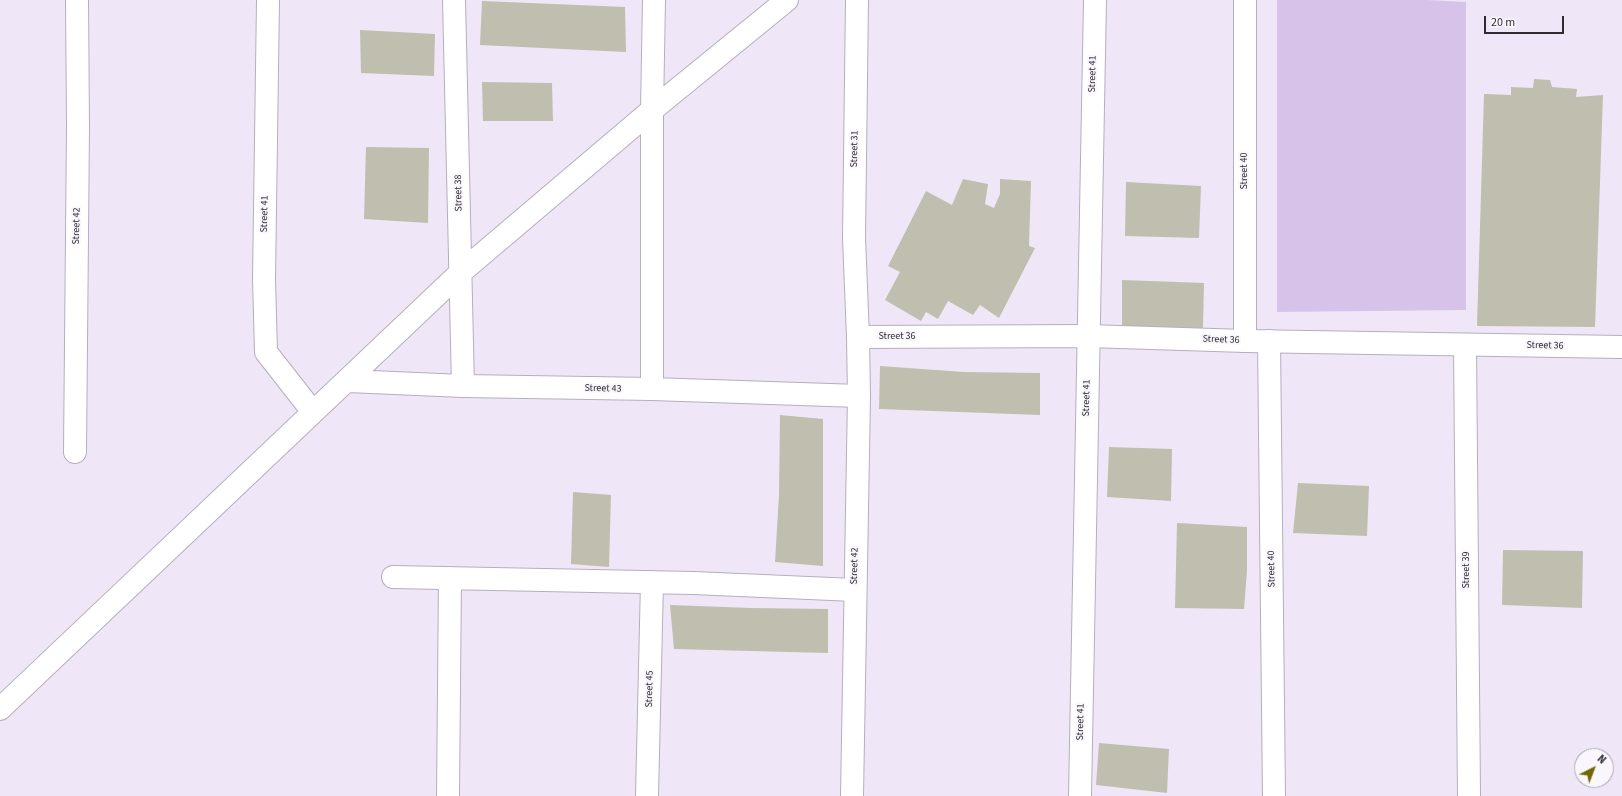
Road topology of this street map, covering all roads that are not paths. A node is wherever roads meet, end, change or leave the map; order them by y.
1 (78, 0) edge
2 (268, 0) edge
3 (454, 0) edge
4 (654, 0) edge
5 (787, 0) edge
6 (857, 0) edge
7 (1095, 0) edge
8 (1244, 0) edge
9 (652, 110) junction
10 (460, 273) junction
11 (1088, 336) junction
12 (858, 337) junction
13 (1245, 341) junction
14 (1269, 341) junction
15 (1465, 345) junction
16 (1622, 347) edge
17 (348, 381) junction
18 (463, 386) junction
19 (652, 389) junction
20 (859, 396) junction
21 (313, 412) junction
22 (75, 452) dead end
23 (393, 577) dead end
24 (450, 578) junction
25 (652, 582) junction
26 (855, 590) junction
27 (0, 709) edge
28 (448, 796) edge
29 (647, 796) edge
30 (852, 796) edge
31 (1080, 796) edge
32 (1274, 796) edge
33 (1469, 796) edge

1 - 22 street, Street 42
2 - 21 street, Street 41
3 - 10 street, Street 38
4 - 9 street
5 - 9 street
6 - 12 street, Street 31
7 - 11 street, Street 41
8 - 13 street, Street 40
9 - 10 street
9 - 19 street
10 - 17 street
10 - 18 street, Street 38
11 - 12 street, Street 36
11 - 13 street, Street 36
11 - 31 street, Street 41
12 - 20 street, Street 42
13 - 14 street, Street 36
14 - 15 street, Street 36
14 - 32 street, Street 40
15 - 16 street, Street 36
15 - 33 street, Street 39
17 - 18 street, Street 43
17 - 21 street
18 - 19 street, Street 43
19 - 20 street, Street 43
20 - 26 street, Street 42
21 - 27 street
23 - 24 street
24 - 25 street
24 - 28 street
25 - 26 street
25 - 29 street, Street 45
26 - 30 street, Street 42

